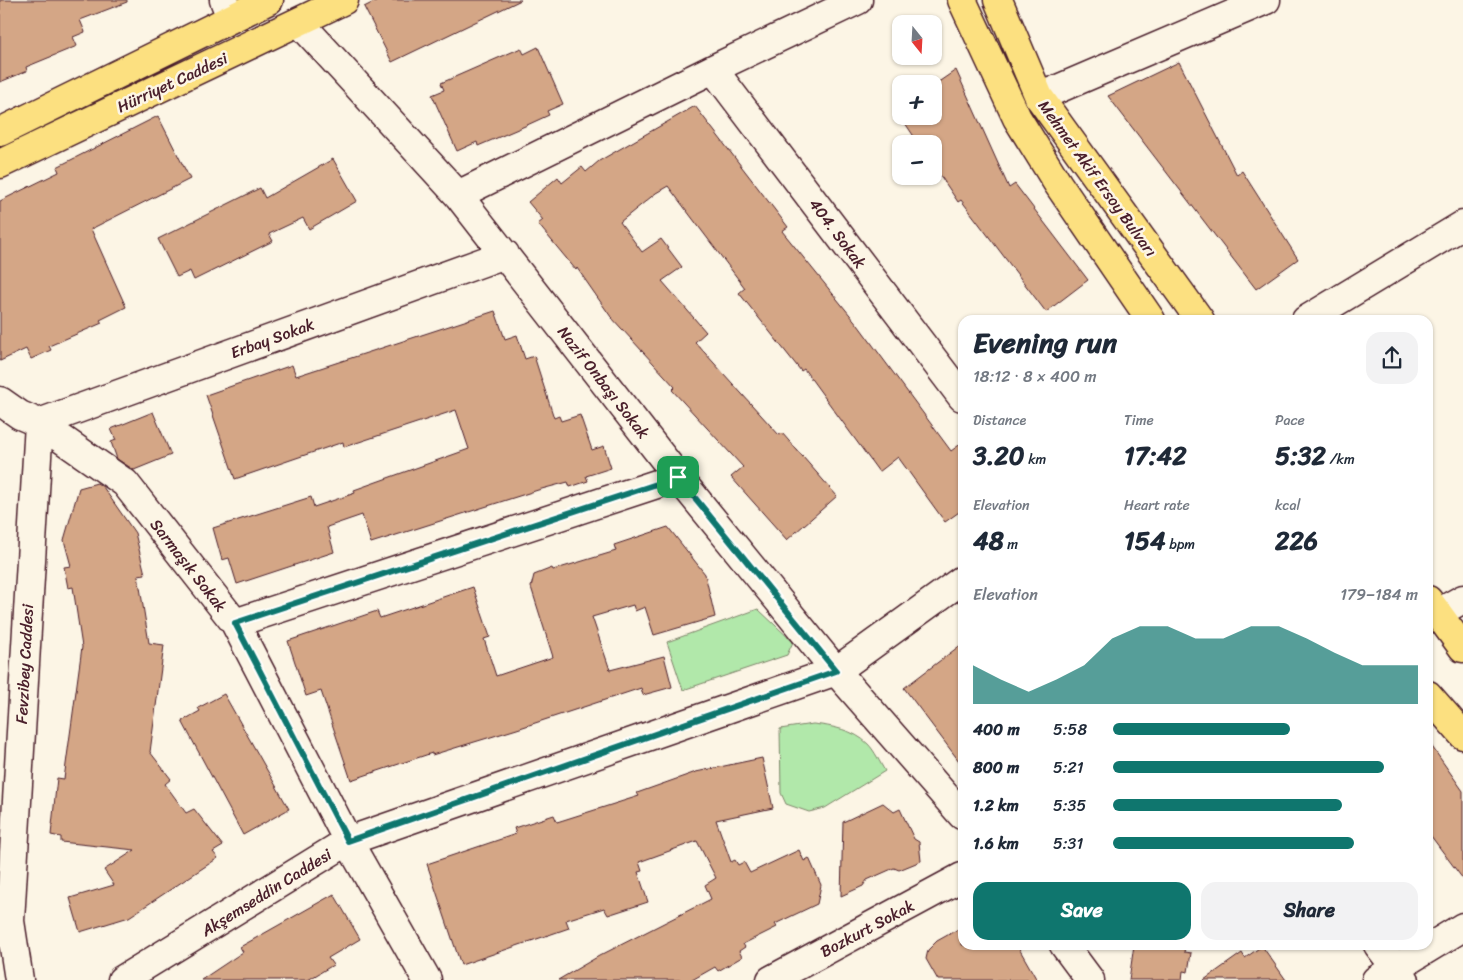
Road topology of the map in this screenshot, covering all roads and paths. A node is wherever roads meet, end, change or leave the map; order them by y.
1 (269, 0) edge
2 (344, 0) edge
3 (858, 0) edge
4 (962, 0) edge
5 (998, 0) edge
6 (1266, 0) edge
7 (228, 9) edge
8 (299, 22) junction
9 (713, 69) junction
10 (1039, 97) junction
11 (0, 132) edge
12 (0, 164) edge
13 (458, 195) junction
14 (1463, 225) edge
15 (505, 254) junction
16 (1148, 315) edge
17 (1196, 315) edge
18 (1314, 315) edge
19 (958, 392) edge
20 (15, 416) edge
21 (678, 477) junction
22 (958, 583) edge
23 (1463, 599) edge
24 (1433, 606) edge
25 (235, 623) junction
26 (1463, 648) edge
27 (836, 671) junction
28 (1433, 701) edge
29 (1463, 735) edge
30 (958, 810) edge
31 (7, 840) edge
32 (348, 841) junction
33 (958, 879) edge
34 (1463, 928) edge
35 (1433, 949) edge
36 (1068, 950) edge
37 (1380, 950) edge
38 (1431, 950) edge
39 (1393, 976) edge
40 (19, 980) edge
41 (122, 980) edge
42 (427, 980) edge
43 (771, 980) edge
44 (1090, 980) edge

1 - 7 main road, Hürriyet Caddesi
2 - 8 main road, Hürriyet Caddesi
3 - 9 street
4 - 16 main road, Mehmet Akif Ersoy Bulvarı
5 - 10 main road, Mehmet Akif Ersoy Bulvarı
6 - 10 street
7 - 11 main road, Hürriyet Caddesi
8 - 12 main road, Hürriyet Caddesi
8 - 13 street, Nazif Onbaşı Sokak
9 - 13 street
9 - 19 street, 404. Sokak
10 - 17 main road, Mehmet Akif Ersoy Bulvarı
13 - 15 street, Nazif Onbaşı Sokak
14 - 18 street
15 - 20 street, Erbay Sokak
15 - 21 street, Nazif Onbaşı Sokak
20 - 25 street, Sarmaşık Sokak
20 - 31 street, Fevzibey Caddesi
21 - 25 street
21 - 27 street, Nazif Onbaşı Sokak
22 - 27 street, Akşemseddin Caddesi
23 - 24 street
24 - 26 main road
25 - 32 street, Sarmaşık Sokak
27 - 30 street, Nazif Onbaşı Sokak
27 - 32 street, Akşemseddin Caddesi
28 - 29 main road
31 - 40 street, Fevzibey Caddesi
32 - 41 street, Akşemseddin Caddesi
32 - 42 street, Sarmaşık Sokak
33 - 43 street, Bozkurt Sokak
34 - 35 street
36 - 44 street
37 - 39 street
38 - 39 street

